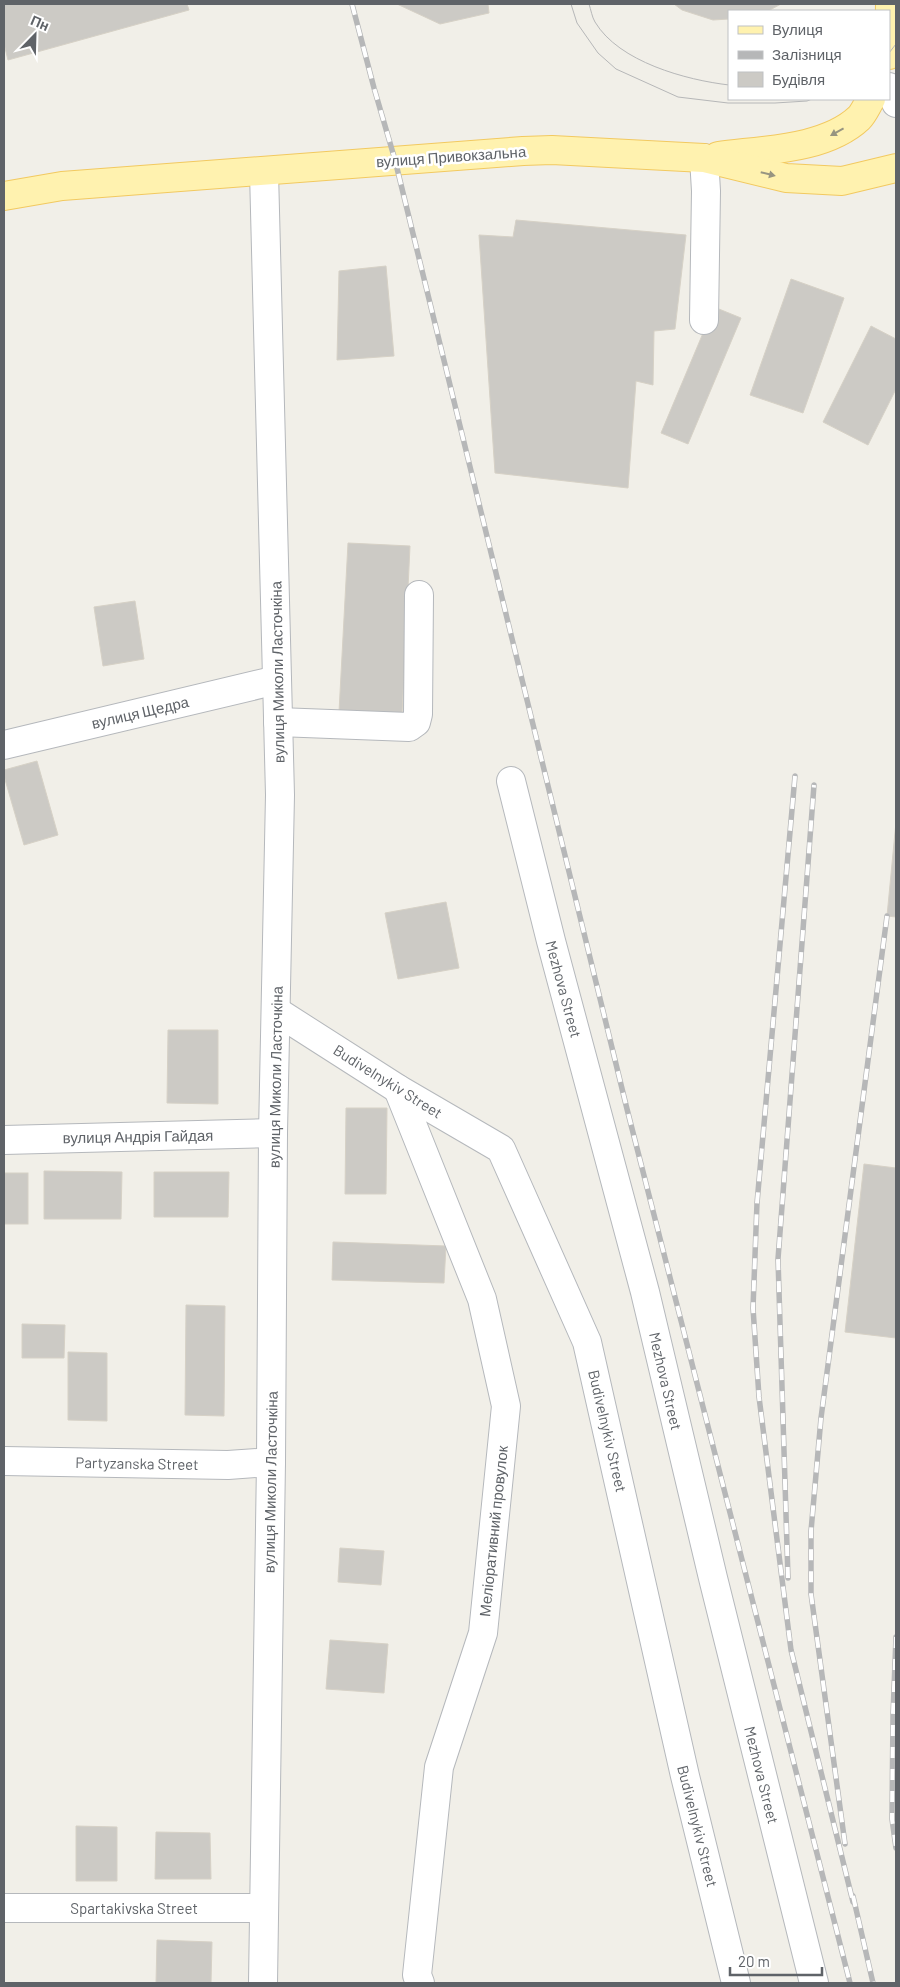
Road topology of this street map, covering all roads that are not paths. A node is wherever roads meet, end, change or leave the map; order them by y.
1 (890, 89) edge
2 (870, 100) edge
3 (896, 103) edge
4 (704, 158) junction
5 (896, 168) edge
6 (264, 172) junction
7 (4, 196) edge
8 (704, 320) dead end
9 (419, 595) dead end
10 (277, 680) junction
11 (278, 722) junction
12 (4, 745) edge
13 (511, 781) dead end
14 (276, 1011) junction
15 (398, 1089) junction
16 (273, 1133) junction
17 (4, 1140) edge
18 (4, 1461) edge
19 (271, 1462) junction
20 (4, 1908) edge
21 (263, 1908) junction
22 (263, 1983) edge
23 (420, 1983) edge
24 (736, 1983) edge
25 (814, 1983) edge

1 - 3 street
2 -> 4 main road
4 -> 5 main road, вулиця Привокзальна
4 - 6 main road, вулиця Привокзальна
4 - 8 street
6 - 7 main road, вулиця Привокзальна
6 - 10 street, вулиця Миколи Ласточкіна
9 - 11 street
10 - 11 street, вулиця Миколи Ласточкіна
10 - 12 street, вулиця Щедра
11 - 14 street, вулиця Миколи Ласточкіна
13 - 25 street, Mezhova Street
14 - 15 street, Budivelnykiv Street
14 - 16 street, вулиця Миколи Ласточкіна
15 - 23 street, Меліоративний провулок
15 - 24 street, Budivelnykiv Street
16 - 17 street, вулиця Андрія Гайдая
16 - 19 street, вулиця Миколи Ласточкіна
18 - 19 street, Partyzanska Street
19 - 21 street, вулиця Миколи Ласточкіна
20 - 21 street, Spartakivska Street
21 - 22 street, вулиця Миколи Ласточкіна

